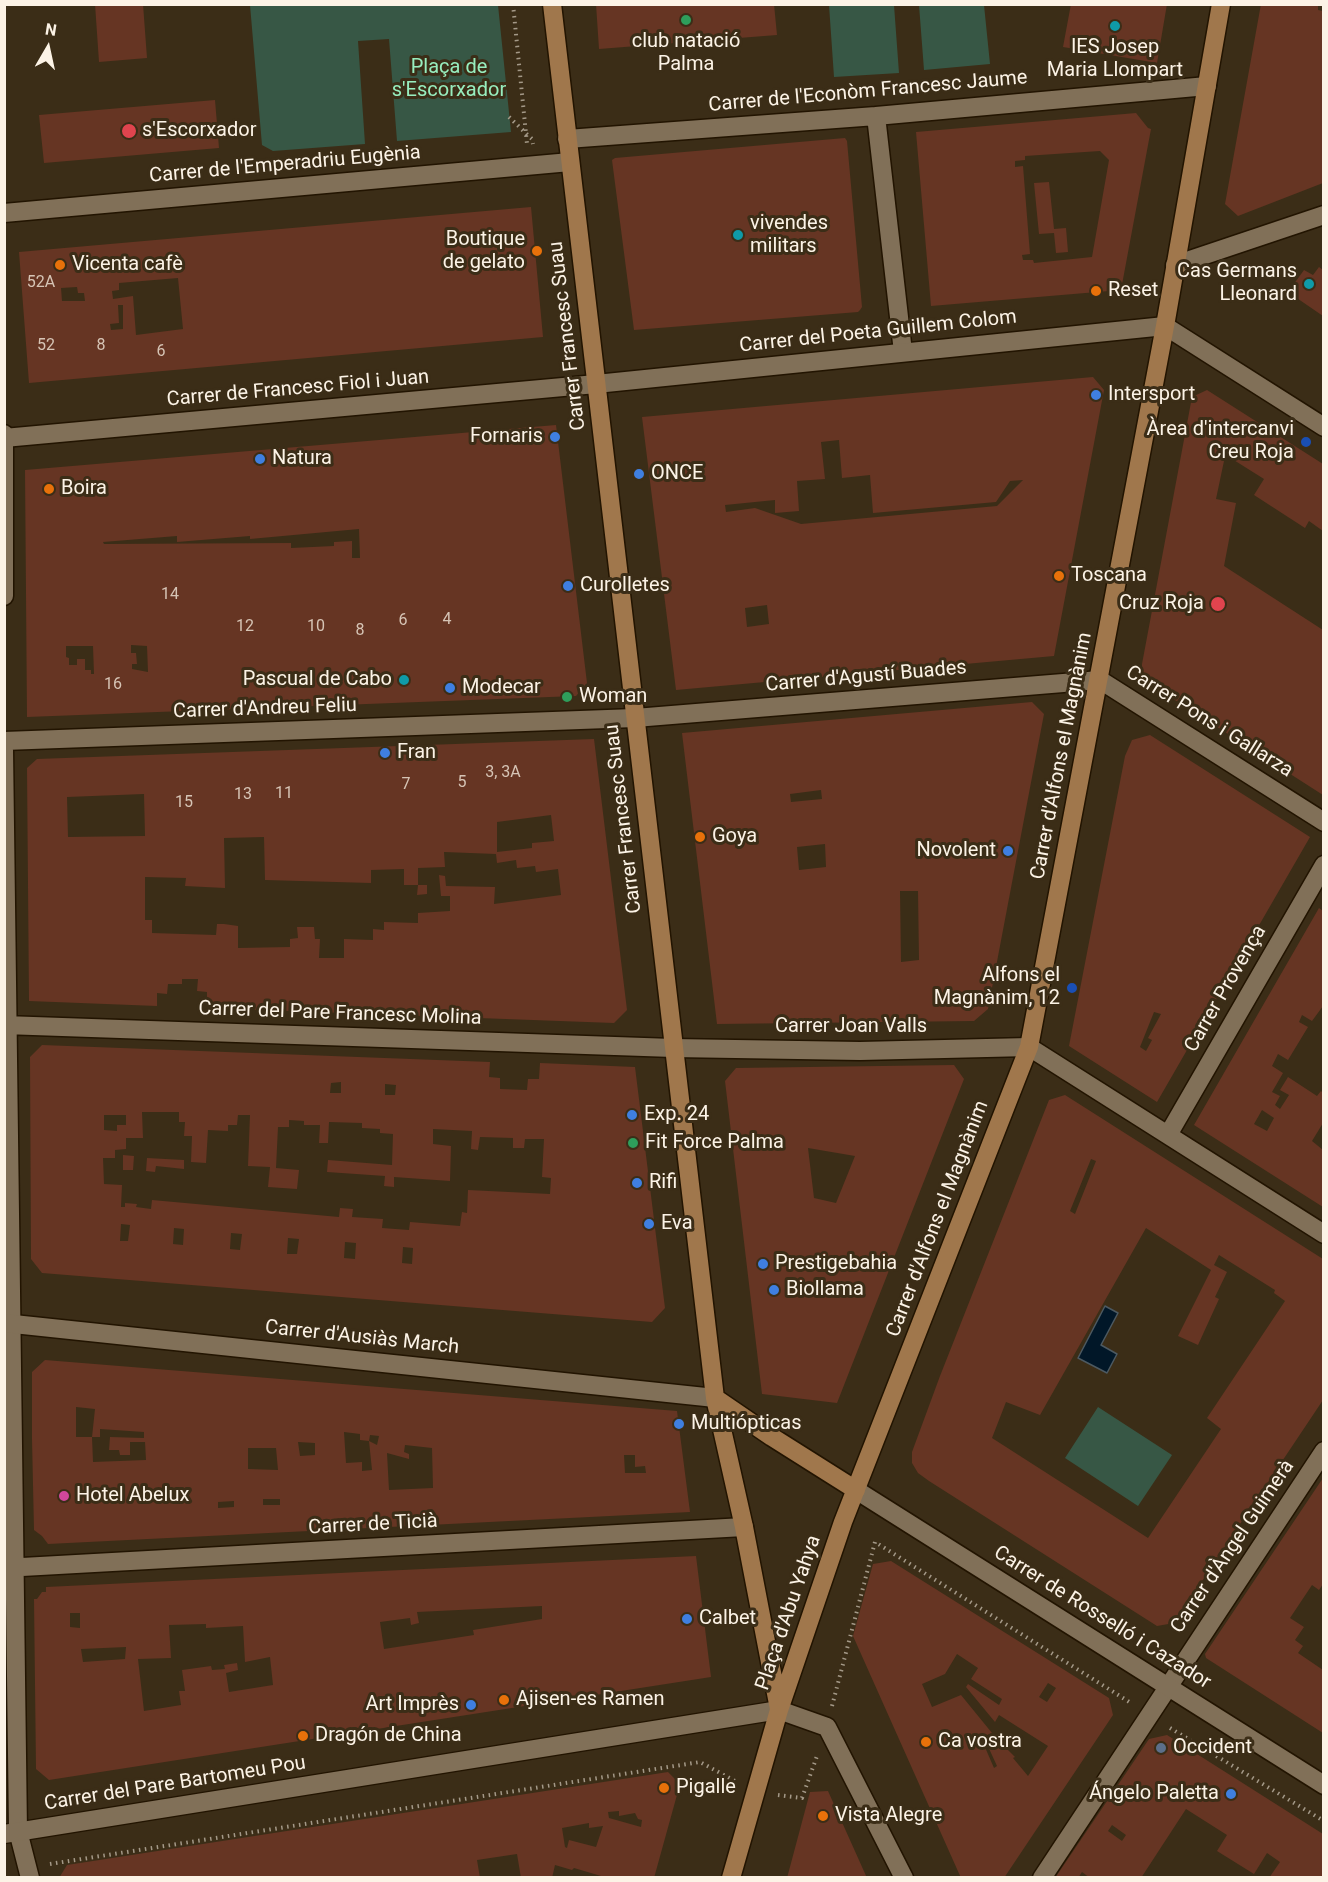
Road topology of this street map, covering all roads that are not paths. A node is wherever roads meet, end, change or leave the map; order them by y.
1 (552, 4) edge
2 (1221, 4) edge
3 (1208, 86) junction
4 (876, 116) junction
5 (567, 139) junction
6 (570, 162) junction
7 (4, 213) edge
8 (1323, 215) edge
9 (1175, 265) junction
10 (1165, 326) junction
11 (903, 352) junction
12 (596, 384) junction
13 (1323, 427) edge
14 (5, 437) edge
15 (4, 596) edge
16 (1100, 680) junction
17 (635, 718) junction
18 (4, 741) edge
19 (4, 749) edge
20 (1323, 822) edge
21 (1323, 865) edge
22 (7, 1025) edge
23 (1029, 1047) junction
24 (674, 1048) junction
25 (1168, 1135) junction
26 (1323, 1234) edge
27 (8, 1323) edge
28 (714, 1398) junction
29 (1323, 1451) edge
30 (856, 1490) junction
31 (744, 1527) junction
32 (10, 1568) edge
33 (1168, 1686) junction
34 (779, 1710) junction
35 (1323, 1785) edge
36 (11, 1833) edge
37 (30, 1878) edge
38 (731, 1878) edge
39 (904, 1878) edge
40 (1042, 1878) edge

1 - 5 main road, Carrer Francesc Suau
2 - 3 main road, Carrer d'Alfons el Magnànim
3 - 4 street, Carrer de l'Econòm Francesc Jaume
3 - 9 main road, Carrer d'Alfons el Magnànim
4 - 5 street, Carrer de l'Econòm Francesc Jaume
4 - 11 street
5 - 6 main road, Carrer Francesc Suau
6 - 7 street, Carrer de l'Emperadriu Eugènia
6 - 12 main road, Carrer Francesc Suau
8 - 9 street
9 - 10 main road, Carrer d'Alfons el Magnànim
10 - 11 street, Carrer del Poeta Guillem Colom
10 - 13 street
10 - 16 main road, Carrer d'Alfons el Magnànim
11 - 12 street, Carrer del Poeta Guillem Colom
12 - 14 street, Carrer de Francesc Fiol i Juan
12 - 17 main road, Carrer Francesc Suau
14 - 15 street
16 - 17 street, Carrer d'Agustí Buades
16 - 20 street, Carrer Pons i Gallarza
16 - 23 main road, Carrer d'Alfons el Magnànim
17 - 18 street, Carrer d'Andreu Feliu
17 - 24 main road, Carrer Francesc Suau
19 - 22 street
21 - 25 street, Carrer Provença
22 - 24 street, Carrer del Pare Francesc Molina
22 - 27 street
23 - 24 street, Carrer Joan Valls
23 - 25 street
23 - 30 main road, Carrer d'Alfons el Magnànim
24 - 28 main road, Carrer Francesc Suau
25 - 26 street
27 - 28 street, Carrer d'Ausiàs March
27 - 32 street
28 - 30 main road
28 - 31 main road, Plaça d'Abu Yahya
29 - 33 street, Carrer d'Àngel Guimerà
30 - 33 street, Carrer de Rosselló i Cazador
30 - 34 main road, Plaça d'Abu Yahya
31 - 32 street, Carrer de Ticià
31 - 34 main road, Plaça d'Abu Yahya
32 - 36 street
33 - 35 street, Carrer de Rosselló i Cazador
33 - 40 street, Carrer d'Àngel Guimerà
34 - 36 street, Carrer del Pare Bartomeu Pou
34 - 38 main road
34 - 39 street
36 - 37 street

